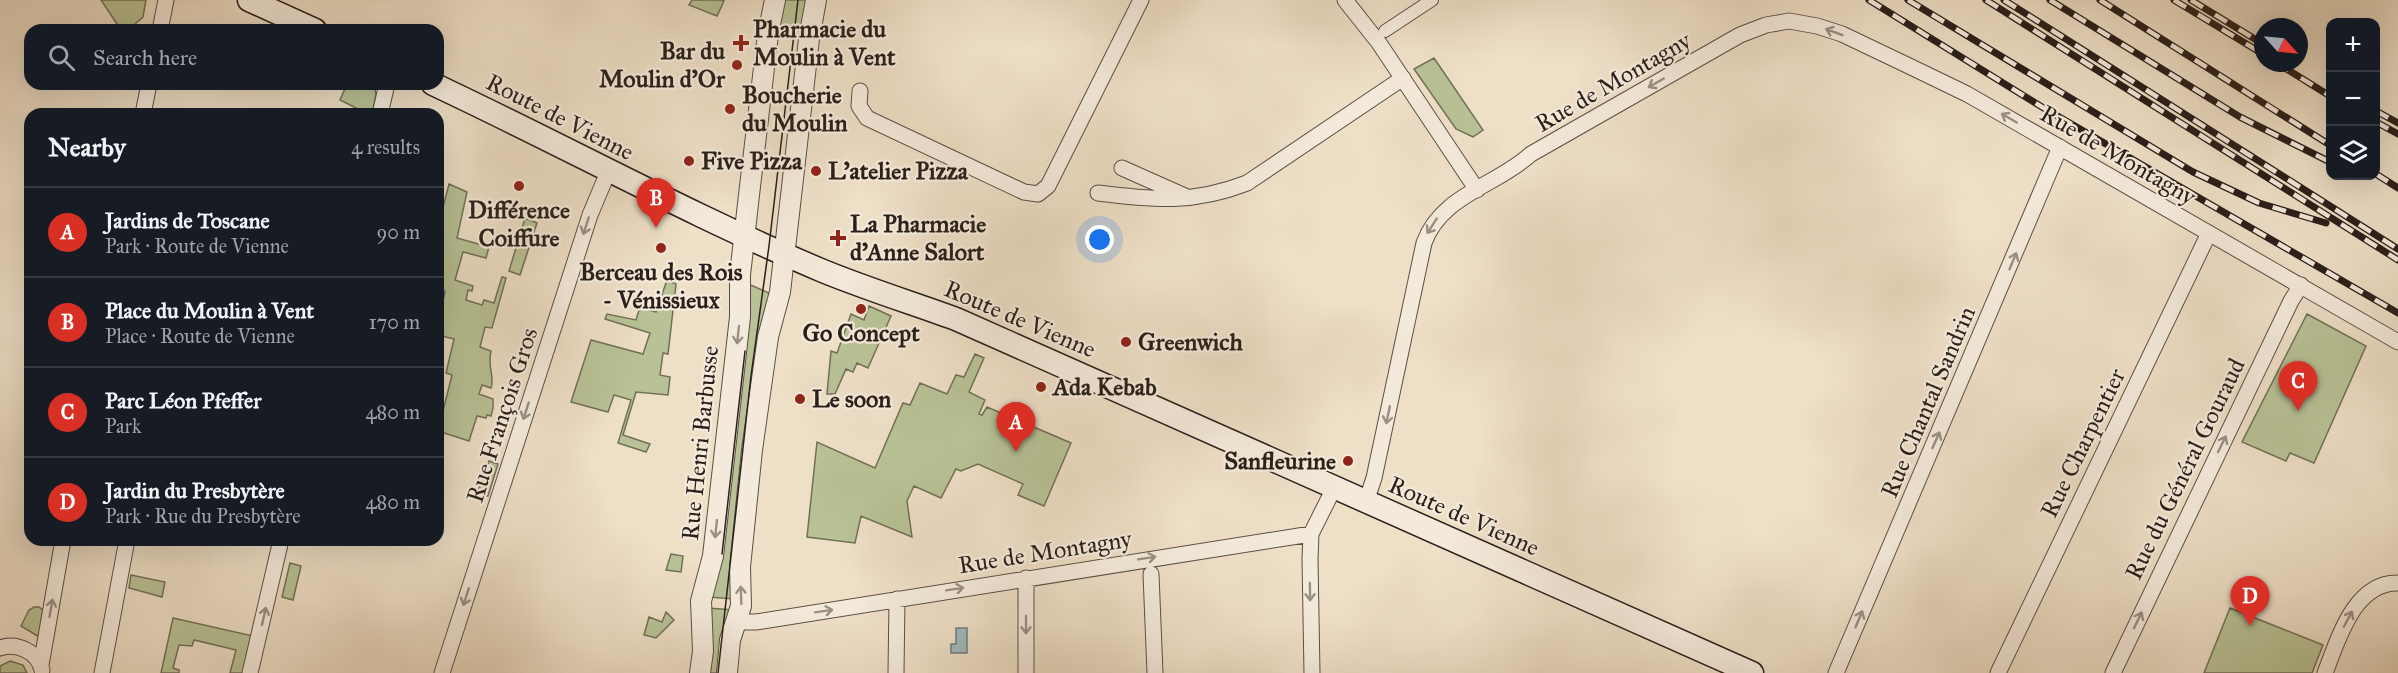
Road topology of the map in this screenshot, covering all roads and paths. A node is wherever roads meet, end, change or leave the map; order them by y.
1 (166, 0) edge
2 (249, 0) edge
3 (776, 0) edge
4 (816, 0) edge
5 (1141, 0) edge
6 (1345, 0) edge
7 (1432, 0) edge
8 (161, 24) edge
9 (302, 24) edge
10 (1385, 32) dead end
11 (1403, 78) junction
12 (444, 89) edge
13 (148, 90) edge
14 (386, 90) edge
15 (860, 91) dead end
16 (144, 108) edge
17 (381, 108) edge
18 (2060, 147) junction
19 (1122, 168) dead end
20 (608, 172) junction
21 (1477, 189) junction
22 (1098, 193) dead end
23 (1191, 198) junction
24 (746, 226) junction
25 (2209, 233) junction
26 (786, 246) junction
27 (2301, 285) junction
28 (2398, 342) edge
29 (1334, 488) junction
30 (1365, 502) junction
31 (1311, 534) junction
32 (62, 546) edge
33 (126, 546) edge
34 (280, 546) edge
35 (1151, 574) dead end
36 (1026, 578) junction
37 (2398, 583) edge
38 (897, 599) junction
39 (737, 622) junction
40 (0, 648) edge
41 (42, 669) edge
42 (102, 673) edge
43 (250, 673) edge
44 (442, 673) edge
45 (700, 673) edge
46 (727, 673) edge
47 (896, 673) edge
48 (1026, 673) edge
49 (1155, 673) edge
50 (1312, 673) edge
51 (1752, 673) edge
52 (1836, 673) edge
53 (1998, 673) edge
54 (2113, 673) edge
55 (2325, 673) edge

1 - 8 street
2 - 9 main road
3 - 24 street, Rue Henri Barbusse
4 - 26 street
5 - 15 street
6 - 11 street
7 - 10 street
11 - 21 street
11 - 23 street
12 - 20 main road, Route de Vienne
13 - 16 street
14 - 17 street
18 -> 21 street, Rue de Montagny
18 - 25 street, Rue de Montagny
52 -> 18 street, Rue Chantal Sandrin
19 - 23 street
20 - 24 main road, Route de Vienne
20 -> 44 street, Rue François Gros
21 -> 30 street, Rue de Montagny
22 - 23 street
24 - 26 main road, Route de Vienne
24 -> 45 street, Rue Henri Barbusse
25 - 27 street, Rue de Montagny
25 - 53 street, Rue Charpentier
26 - 29 main road, Route de Vienne
39 -> 26 street
27 - 28 street, Rue de Montagny
54 -> 27 street, Rue du Général Gouraud
29 - 30 main road, Route de Vienne
29 - 31 street
30 - 51 main road, Route de Vienne
36 -> 31 street, Rue de Montagny
31 -> 50 street
41 -> 32 street
33 - 42 street
43 -> 34 street
35 - 49 street
38 -> 36 street, Rue de Montagny
36 -> 48 street
55 -> 37 street
39 -> 38 street, Rue de Montagny
38 - 47 street
39 - 46 street
40 - 41 street

